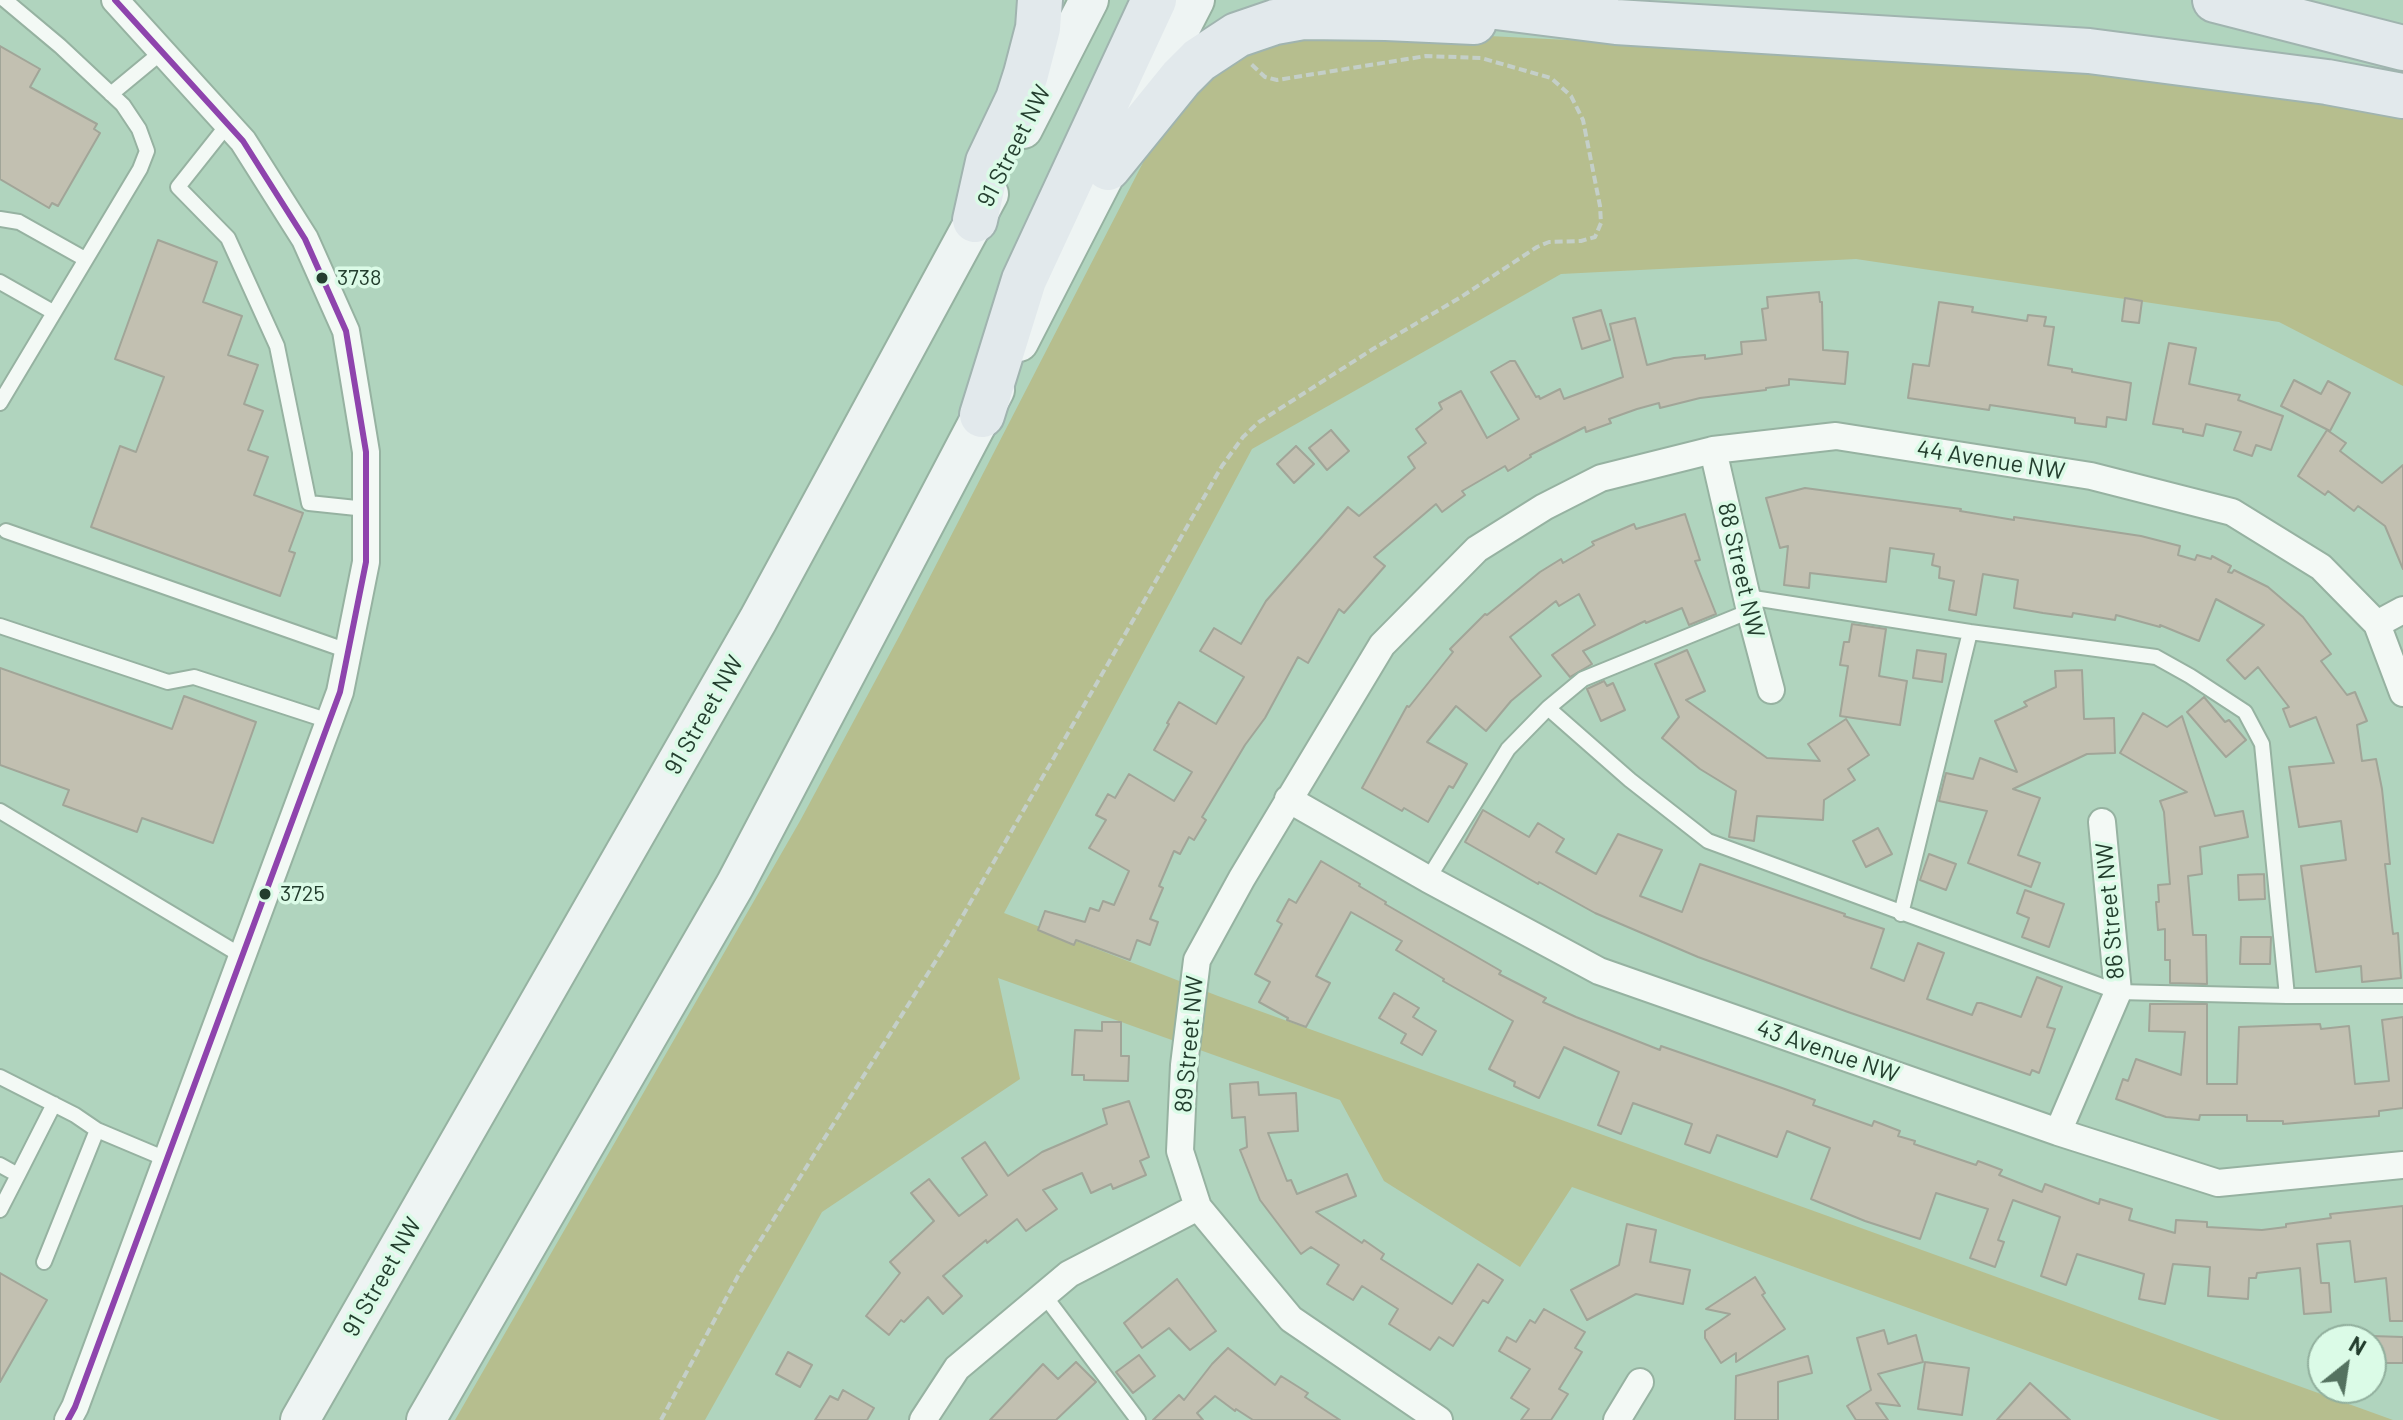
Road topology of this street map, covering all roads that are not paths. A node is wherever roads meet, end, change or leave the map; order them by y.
1 (5, 0) edge
2 (115, 0) edge
3 (1040, 0) edge
4 (1089, 0) edge
5 (1154, 0) edge
6 (1195, 0) edge
7 (1440, 0) edge
8 (2215, 0) edge
9 (1616, 22) junction
10 (2403, 48) edge
11 (163, 51) junction
12 (111, 94) junction
13 (2403, 96) edge
14 (228, 124) junction
15 (1108, 168) junction
16 (0, 219) edge
17 (975, 220) junction
18 (85, 259) junction
19 (0, 282) edge
20 (53, 312) junction
21 (0, 403) edge
22 (982, 415) junction
23 (1713, 450) junction
24 (1544, 507) joint
25 (366, 509) junction
26 (6, 531) dead end
27 (1748, 604) junction
28 (2403, 610) edge
29 (2377, 624) junction
30 (0, 626) edge
31 (1970, 632) junction
32 (348, 651) junction
33 (1771, 690) dead end
34 (2403, 693) edge
35 (1548, 708) junction
36 (329, 721) junction
37 (1288, 799) junction
38 (0, 811) edge
39 (2102, 822) dead end
40 (1428, 879) junction
41 (1901, 914) junction
42 (242, 956) junction
43 (2118, 992) junction
44 (2287, 996) junction
45 (2403, 996) edge
46 (0, 1077) edge
47 (54, 1104) junction
48 (97, 1130) junction
49 (2058, 1132) junction
50 (166, 1159) junction
51 (0, 1165) edge
52 (2403, 1165) edge
53 (18, 1175) junction
54 (1198, 1207) junction
55 (0, 1210) edge
56 (44, 1262) dead end
57 (1044, 1295) junction
58 (1640, 1382) dead end
59 (68, 1420) edge
60 (300, 1420) edge
61 (426, 1420) edge
62 (923, 1420) edge
63 (1138, 1420) edge
64 (1439, 1420) edge
65 (1617, 1420) edge

1 - 12 lane
2 - 11 street
3 - 17 highway
4 - 17 main road, 91 Street NW
5 - 22 highway
6 - 15 main road
7 - 9 highway
8 - 10 highway
9 - 13 highway
9 - 15 highway
11 - 12 lane
11 - 14 street
12 - 18 lane
14 - 25 street
14 - 25 lane
15 - 22 main road
16 - 18 lane
17 - 60 main road, 91 Street NW
18 - 20 lane
19 - 20 lane
20 - 21 lane
22 - 61 main road
23 - 24 street, 44 Avenue NW
23 - 27 street, 88 Street NW
23 - 29 street, 44 Avenue NW
24 - 37 street, 89 Street NW
25 - 32 street
26 - 32 lane
27 - 31 lane
27 - 33 street, 88 Street NW
27 - 35 lane
28 - 29 street
29 - 34 street
30 - 36 lane
31 - 41 lane
31 - 44 lane
32 - 36 street
35 - 40 lane
35 - 41 lane
36 - 42 street
37 - 40 street, 43 Avenue NW
37 - 54 street, 89 Street NW
38 - 42 lane
39 - 43 street, 86 Street NW
40 - 49 street, 43 Avenue NW
41 - 43 lane
42 - 50 street
43 - 44 lane
43 - 49 street, 86 Street NW
44 - 45 lane
46 - 47 lane
47 - 48 lane
47 - 53 lane
48 - 50 lane
48 - 56 lane
49 - 52 street, 43 Avenue NW
50 - 59 street
51 - 53 lane
53 - 55 lane
54 - 57 street
54 - 64 street
57 - 62 street
57 - 63 lane
58 - 65 street

